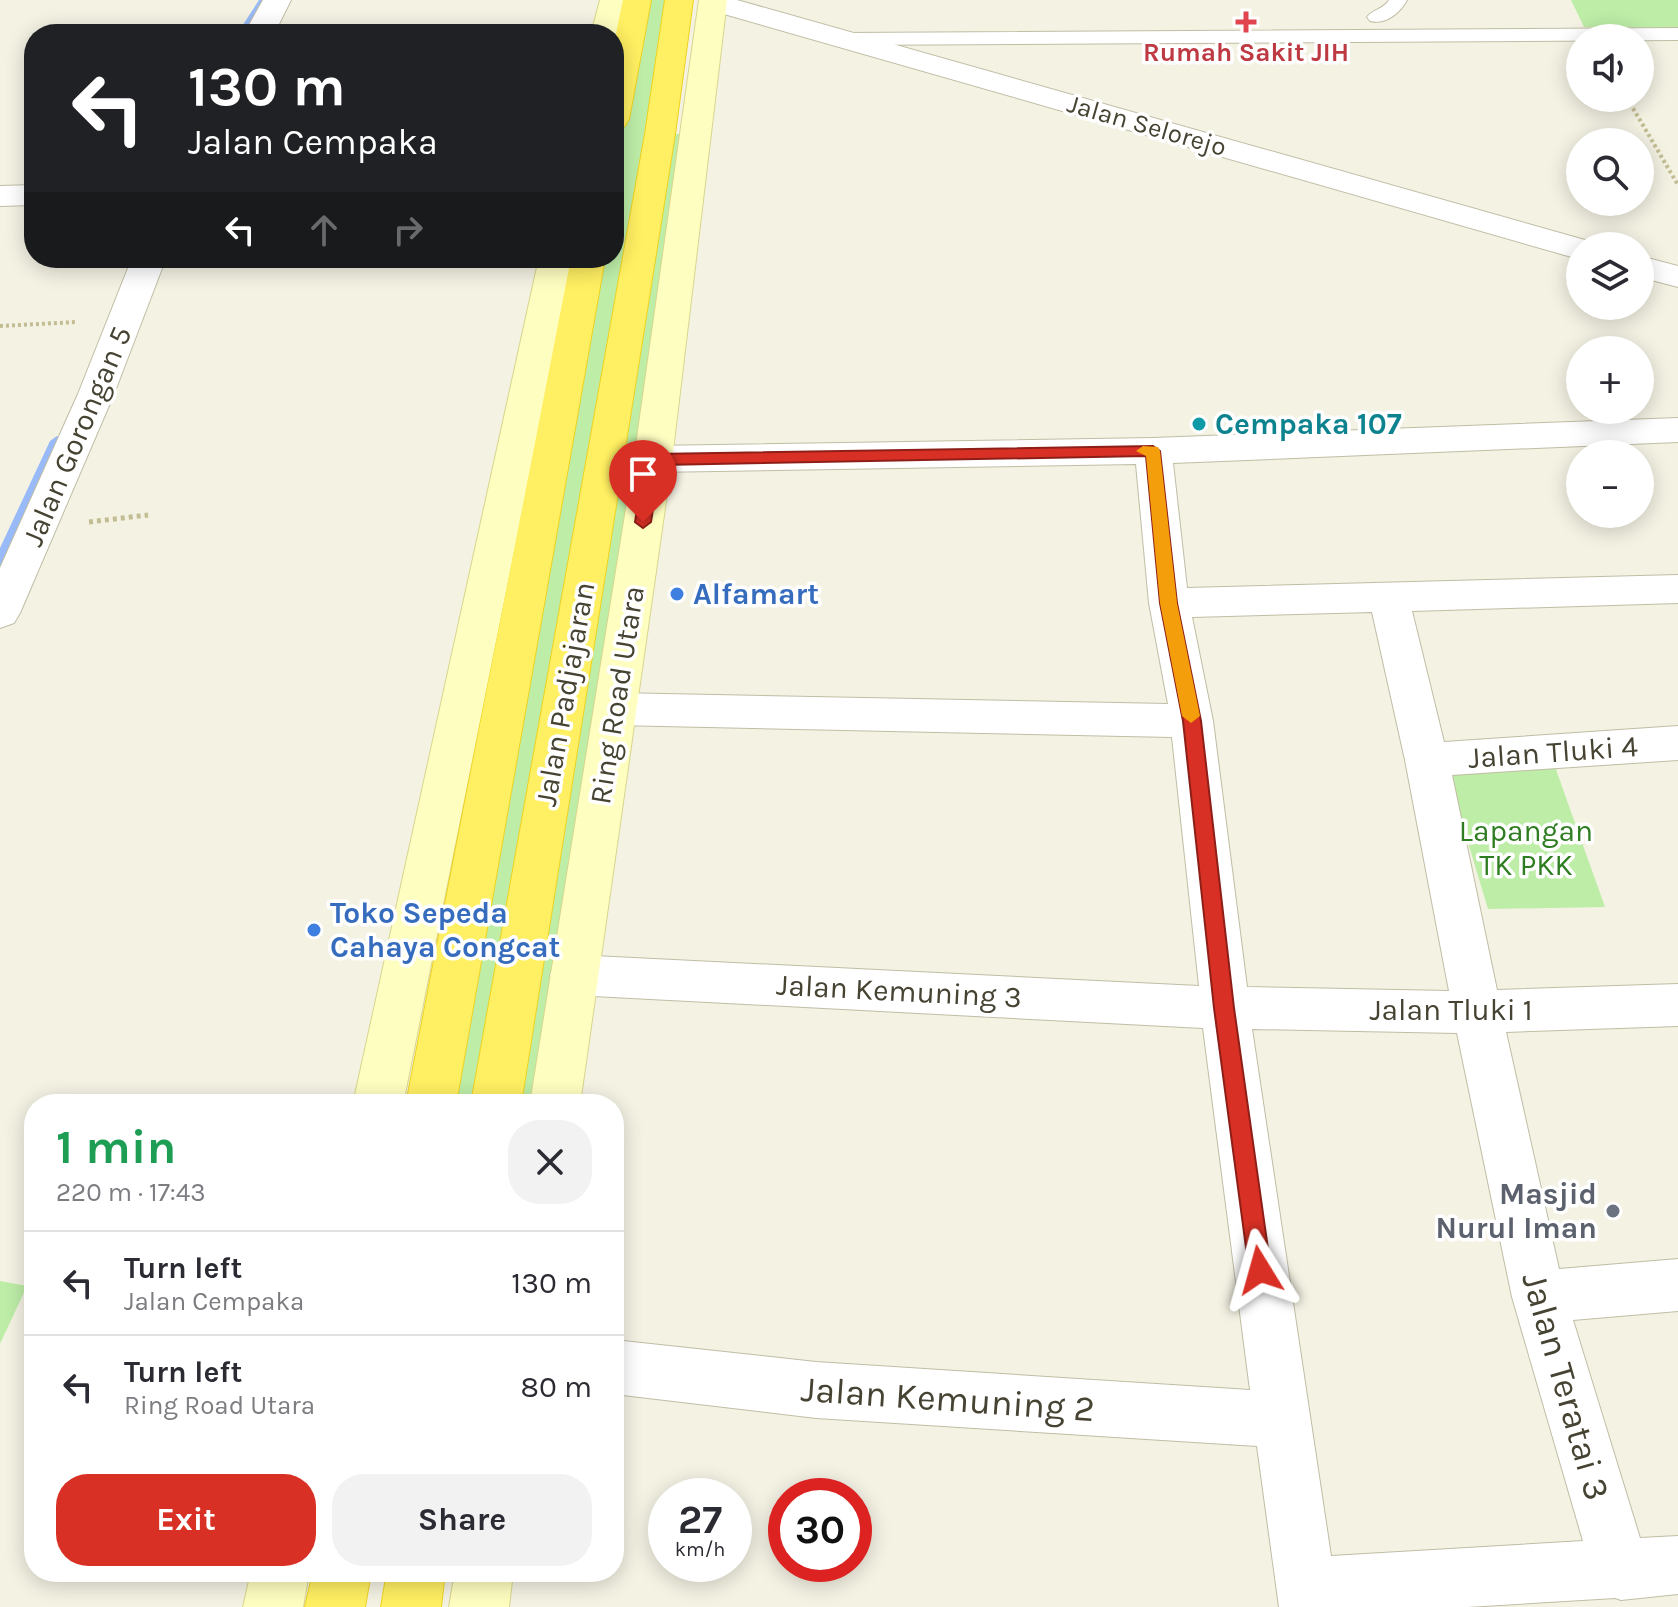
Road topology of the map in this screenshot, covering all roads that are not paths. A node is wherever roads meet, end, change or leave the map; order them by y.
1 (277, 0) edge
2 (614, 0) edge
3 (637, 0) edge
4 (679, 0) edge
5 (1398, 0) edge
6 (713, 1) edge
7 (1376, 17) dead end
8 (264, 24) edge
9 (608, 24) edge
10 (1678, 34) edge
11 (845, 39) junction
12 (624, 67) edge
13 (677, 134) junction
14 (24, 195) edge
15 (0, 196) edge
16 (1566, 245) edge
17 (145, 268) edge
18 (554, 268) edge
19 (586, 268) edge
20 (1654, 270) edge
21 (1678, 277) edge
22 (1678, 430) edge
23 (1153, 451) junction
24 (653, 459) junction
25 (1678, 589) edge
26 (1389, 597) junction
27 (1169, 603) junction
28 (0, 613) edge
29 (615, 709) junction
30 (1192, 721) junction
31 (1678, 743) edge
32 (1427, 760) junction
33 (574, 975) junction
34 (1678, 1005) edge
35 (1224, 1008) junction
36 (1477, 1012) junction
37 (380, 1094) edge
38 (433, 1094) edge
39 (498, 1094) edge
40 (556, 1094) edge
41 (1678, 1285) edge
42 (1539, 1297) junction
43 (624, 1368) edge
44 (1282, 1420) junction
45 (1678, 1565) edge
46 (1621, 1571) junction
47 (278, 1582) edge
48 (340, 1582) edge
49 (415, 1582) edge
50 (483, 1582) edge
51 (1307, 1597) edge
52 (273, 1607) edge
53 (335, 1607) edge
54 (411, 1607) edge
55 (479, 1607) edge

1 - 8 street
2 - 9 street
3 - 12 highway
4 - 13 highway, Jalan Padjajaran
5 - 7 lane
6 - 11 street, Jalan Selorejo
6 - 13 street, Ring Road Utara
10 - 11 lane
11 - 16 street, Jalan Selorejo
13 - 24 street, Ring Road Utara
13 - 39 highway, Jalan Padjajaran
14 - 15 street
17 - 28 street, Jalan Gorongan 5
18 - 37 street
19 - 38 highway, Jalan Padjajaran
20 - 21 street
22 - 23 street
23 - 24 street
23 - 27 street
24 - 29 street, Ring Road Utara
25 - 26 street
26 - 27 street
26 - 32 street, Jalan Teratai 3
27 - 30 street
29 - 30 street
29 - 33 street, Ring Road Utara
30 - 35 street
31 - 32 street, Jalan Tluki 4
32 - 36 street, Jalan Teratai 3
33 - 35 street, Jalan Kemuning 3
33 - 40 street, Ring Road Utara
34 - 36 street, Jalan Tluki 1
35 - 36 street, Jalan Tluki 1
35 - 44 street
36 - 42 street, Jalan Teratai 3
41 - 42 street
42 - 46 street, Jalan Teratai 3
43 - 44 street, Jalan Kemuning 2
44 - 51 street
45 - 46 street
46 - 51 street
47 - 52 street
48 - 53 highway
49 - 54 highway
50 - 55 street

